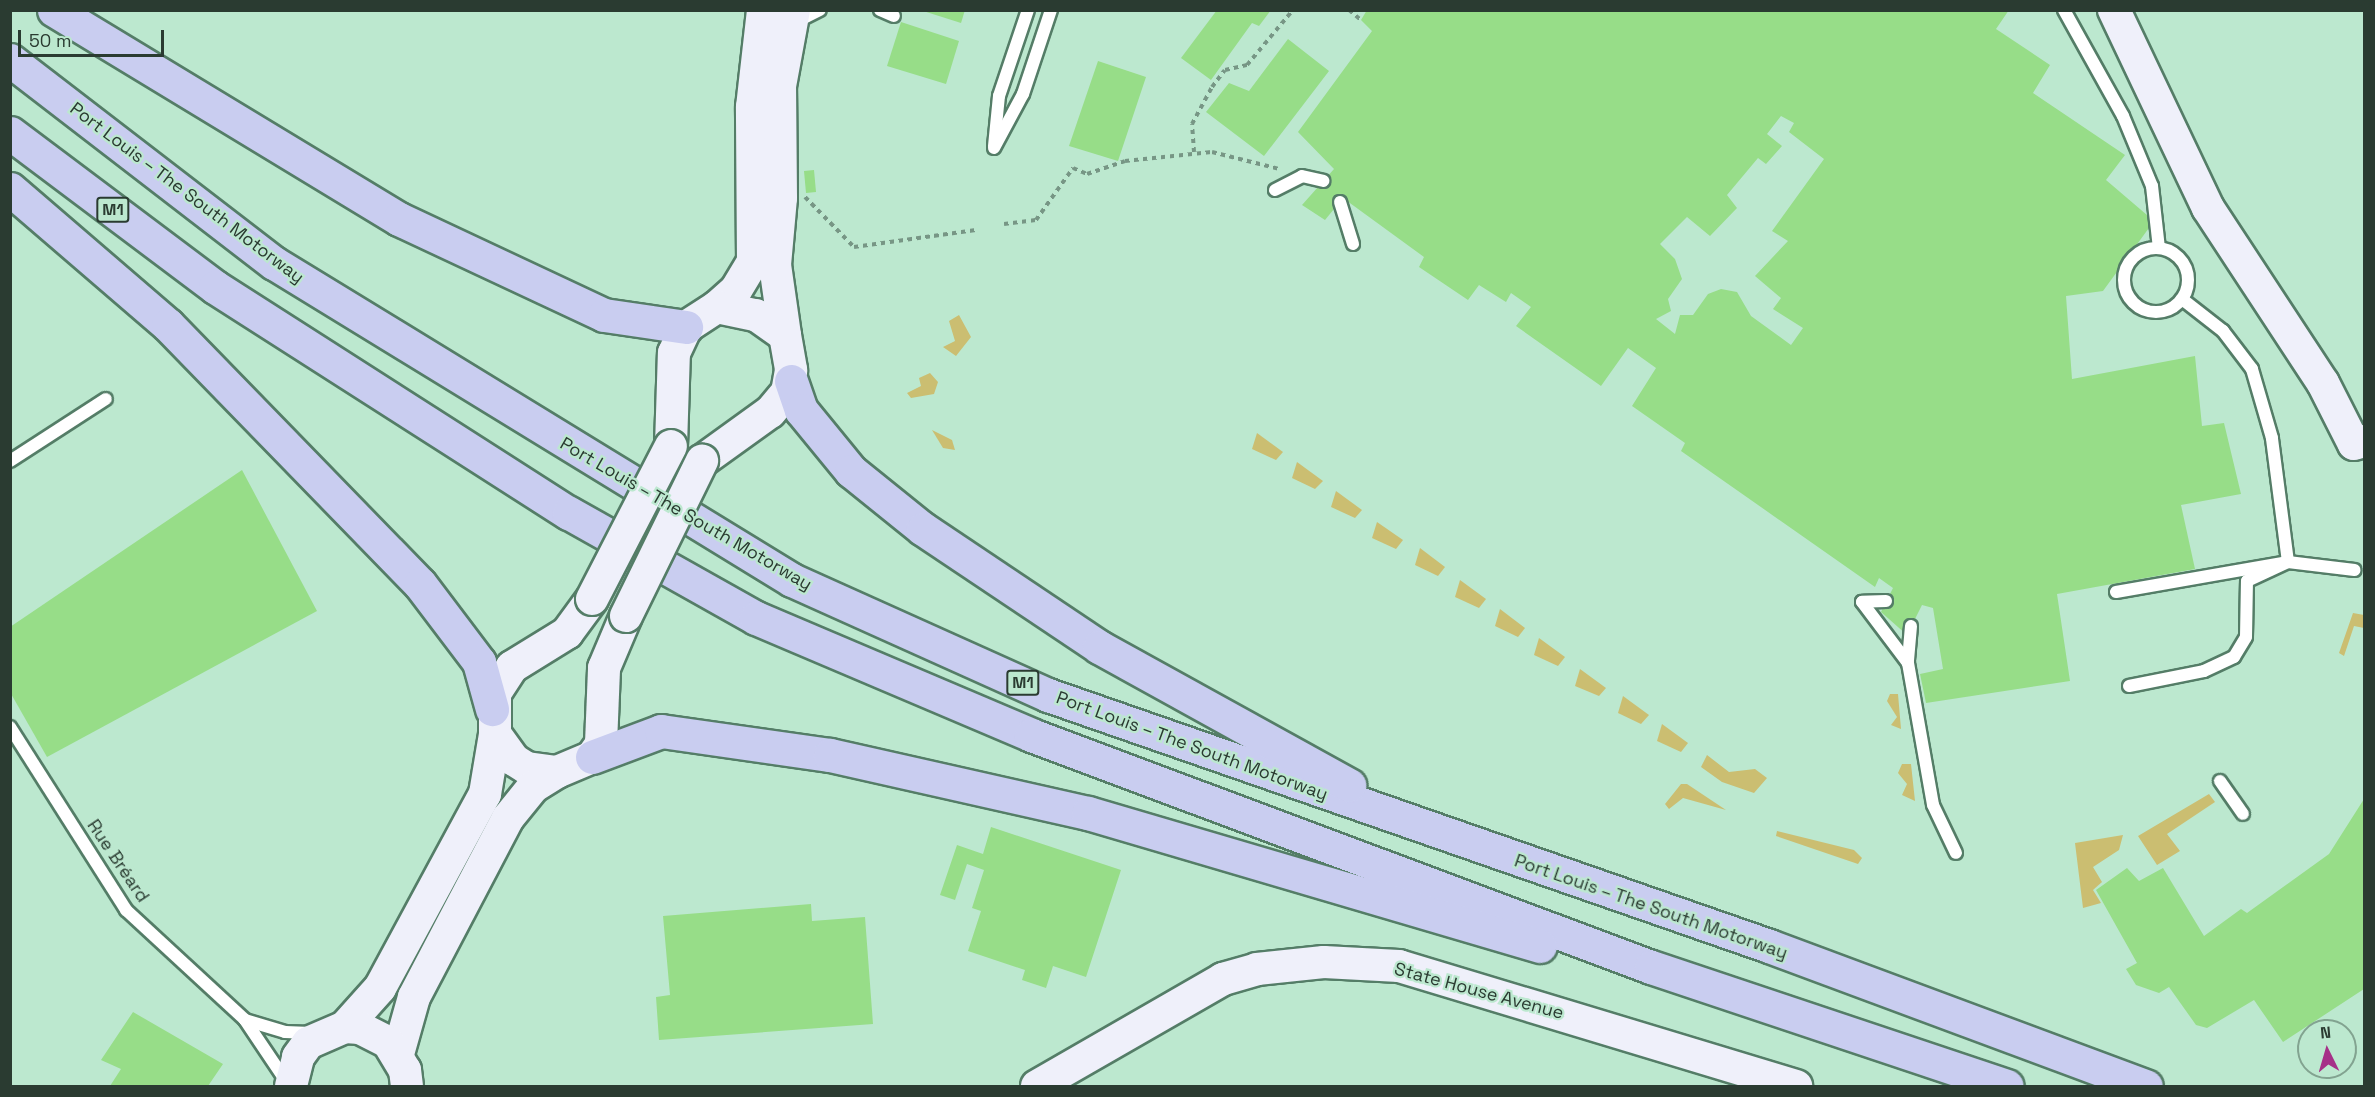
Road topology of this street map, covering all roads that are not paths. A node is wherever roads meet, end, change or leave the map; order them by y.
1 (54, 10) edge
2 (763, 10) edge
3 (819, 10) edge
4 (880, 10) edge
5 (1028, 10) edge
6 (1052, 10) edge
7 (2064, 10) edge
8 (2114, 10) edge
9 (894, 16) dead end
10 (793, 18) edge
11 (10, 60) edge
12 (10, 134) edge
13 (1323, 182) dead end
14 (10, 189) edge
15 (1275, 190) dead end
16 (1340, 202) dead end
17 (1353, 244) dead end
18 (2159, 248) junction
19 (2182, 299) junction
20 (717, 307) junction
21 (686, 327) junction
22 (785, 335) junction
23 (791, 381) junction
24 (106, 399) dead end
25 (2364, 441) edge
26 (10, 461) edge
27 (2288, 562) junction
28 (2355, 570) dead end
29 (2116, 592) dead end
30 (1886, 601) dead end
31 (1911, 626) dead end
32 (1908, 663) junction
33 (2129, 686) dead end
34 (494, 721) junction
35 (10, 727) edge
36 (592, 757) junction
37 (557, 772) junction
38 (2220, 781) dead end
39 (2243, 814) dead end
40 (1438, 834) junction
41 (1956, 853) dead end
42 (1651, 967) junction
43 (245, 1020) junction
44 (334, 1030) junction
45 (398, 1054) junction
46 (290, 1086) edge
47 (407, 1086) edge
48 (1037, 1086) edge
49 (1796, 1086) edge
50 (2007, 1086) edge
51 (2146, 1086) edge

1 - 21 highway
2 - 20 main road
3 - 10 lane
4 - 9 lane
5 - 6 lane
7 - 18 lane
8 - 25 main road
10 - 22 main road
11 - 40 highway, Port Louis – The South Motorway / M1
12 - 42 highway, M1
13 - 15 lane
14 - 34 highway
16 - 17 lane
18 - 19 lane
18 - 19 lane
19 - 27 lane
20 - 21 main road
20 - 22 main road
21 - 34 main road, bridge
22 - 23 main road
23 - 36 main road, bridge
23 - 40 highway
24 - 26 lane
27 - 28 lane
27 - 29 lane
27 - 33 lane
30 - 32 lane
31 - 32 lane
32 - 41 lane
34 - 37 main road
34 - 44 main road
35 - 43 lane, Rue Bréard
36 - 37 main road
36 - 42 highway
37 - 45 main road
38 - 39 lane
40 - 51 highway, Port Louis – The South Motorway / M1
42 - 50 highway, M1
43 - 44 lane, Rue Bréard
43 - 46 lane, Rue Bréard
44 - 45 main road
44 - 46 main road
45 - 47 main road
48 - 49 main road, State House Avenue

